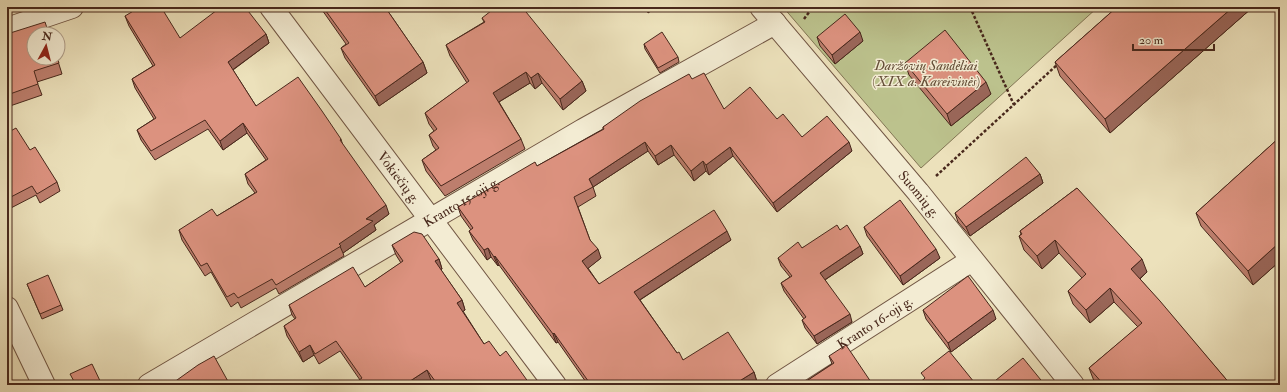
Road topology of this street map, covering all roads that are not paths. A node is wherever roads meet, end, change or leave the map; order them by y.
1 (72, 7) edge
2 (271, 7) edge
3 (761, 7) edge
4 (776, 23) junction
5 (7, 29) edge
6 (430, 219) junction
7 (972, 260) junction
8 (7, 308) edge
9 (44, 385) edge
10 (149, 385) edge
11 (555, 385) edge
12 (777, 385) edge
13 (1073, 385) edge

1 - 5 street
2 - 6 street, Vokiečių g.
3 - 4 street, Suomių g.
4 - 6 street, Kranto 15-oji g.
4 - 7 street, Suomių g.
6 - 10 street, Kranto 15-oji g.
6 - 11 street, Vokiečių g.
7 - 12 street, Kranto 16-oji g.
7 - 13 street, Suomių g.
8 - 9 street

